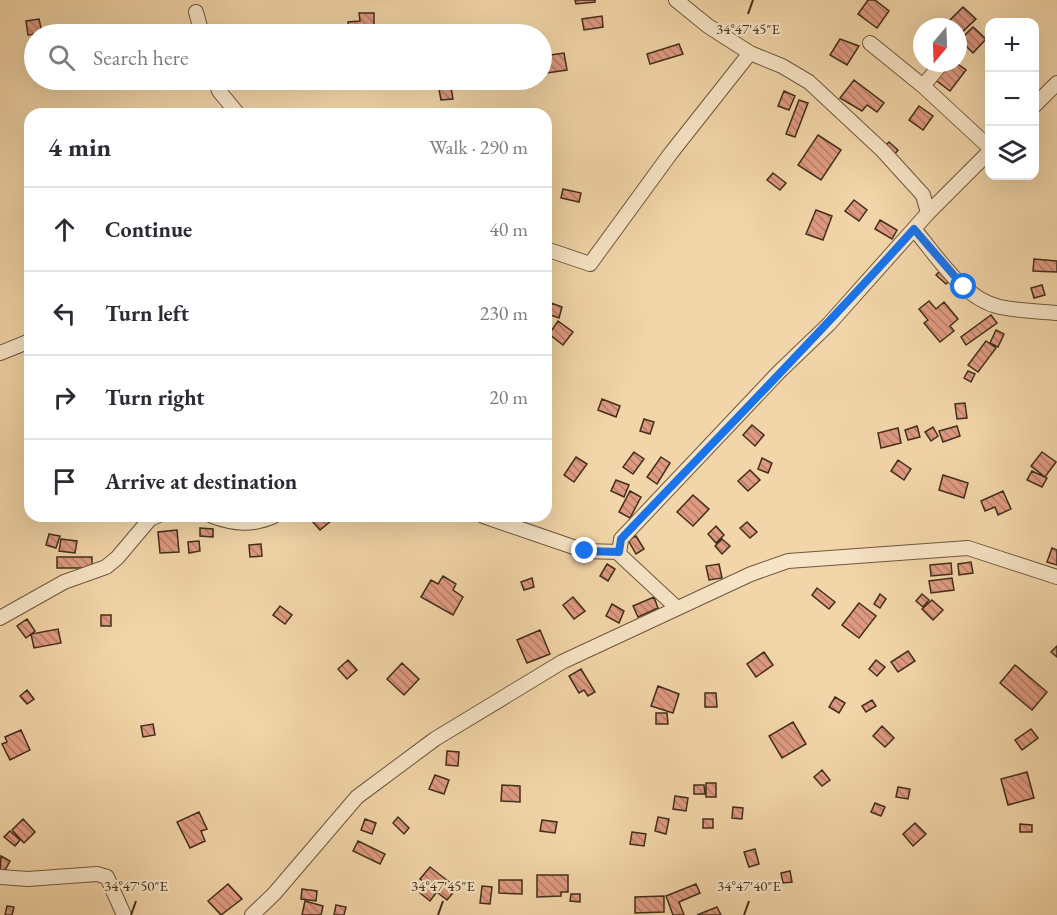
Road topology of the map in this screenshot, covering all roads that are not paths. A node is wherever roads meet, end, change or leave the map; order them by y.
1 (676, 0) edge
2 (196, 12) dead end
3 (199, 24) edge
4 (870, 43) dead end
5 (750, 53) junction
6 (935, 72) edge
7 (1057, 83) edge
8 (923, 86) junction
9 (219, 90) edge
10 (1039, 102) edge
11 (233, 108) edge
12 (985, 145) edge
13 (985, 155) edge
14 (928, 213) junction
15 (914, 229) junction
16 (552, 251) edge
17 (1057, 313) edge
18 (24, 343) edge
19 (0, 353) edge
20 (147, 522) edge
21 (229, 522) edge
22 (254, 522) edge
23 (500, 522) edge
24 (619, 552) junction
25 (1057, 577) edge
26 (677, 608) junction
27 (0, 618) edge
28 (0, 877) edge
29 (124, 915) edge
30 (252, 915) edge

1 - 5 street
2 - 3 street
4 - 8 street
5 - 14 street
5 - 16 street
6 - 8 street
7 - 10 street
8 - 12 street
9 - 11 street
13 - 14 street
14 - 15 street
15 - 17 street
15 - 24 street
18 - 19 street
20 - 27 street
21 - 22 street
23 - 24 street
24 - 26 street
25 - 26 street
26 - 30 street
28 - 29 street

